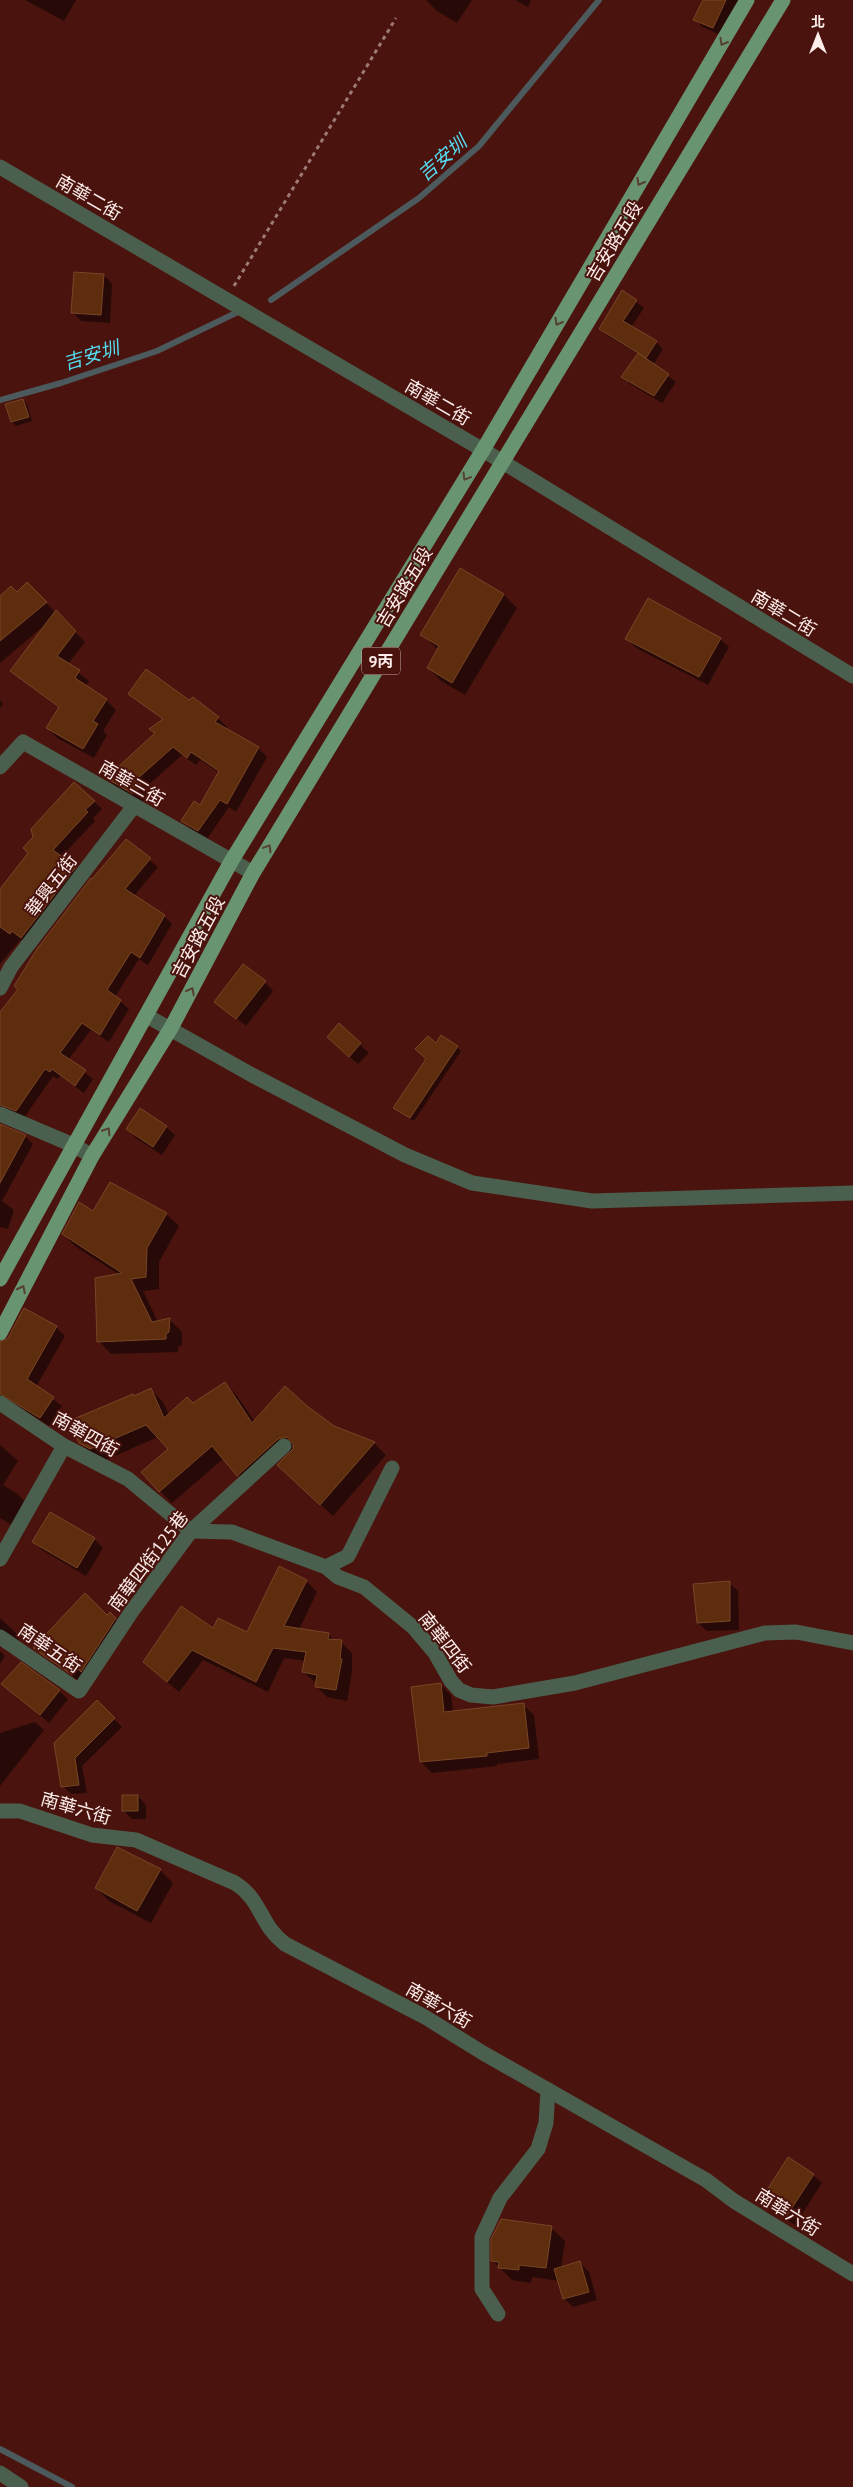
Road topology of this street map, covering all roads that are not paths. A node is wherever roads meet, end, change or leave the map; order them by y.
1 (747, 0) edge
2 (783, 0) edge
3 (0, 167) edge
4 (483, 450) junction
5 (502, 462) junction
6 (853, 676) edge
7 (0, 767) edge
8 (134, 806) junction
9 (232, 860) junction
10 (253, 873) junction
11 (6, 964) edge
12 (0, 988) edge
13 (147, 1016) junction
14 (171, 1028) junction
15 (0, 1114) edge
16 (73, 1146) junction
17 (92, 1156) junction
18 (853, 1193) edge
19 (0, 1279) edge
20 (0, 1333) edge
21 (0, 1403) edge
22 (64, 1446) junction
23 (284, 1446) dead end
24 (392, 1468) dead end
25 (191, 1530) junction
26 (0, 1559) edge
27 (326, 1567) junction
28 (0, 1637) edge
29 (853, 1643) edge
30 (79, 1691) joint
31 (0, 1811) edge
32 (548, 2090) junction
33 (853, 2274) edge
34 (498, 2314) dead end
35 (0, 2473) edge
36 (21, 2487) edge

1 -> 4 main road, 吉安路五段 / 9丙
2 - 5 main road, 吉安路五段 / 9丙
3 - 4 street, 南華二街
4 - 5 street, 南華二街
4 -> 9 main road, 吉安路五段 / 9丙
5 - 6 street, 南華二街
10 -> 5 main road, 吉安路五段 / 9丙
7 - 8 street, 南華三街
8 - 9 street, 南華三街
8 - 11 street, 華興五街
9 - 10 street, 南華三街
9 - 13 main road, 吉安路五段 / 9丙
14 -> 10 main road, 吉安路五段 / 9丙
11 - 12 street, 華興五街
13 - 14 street
13 - 16 main road, 吉安路五段 / 9丙
17 -> 14 main road, 吉安路五段 / 9丙
14 - 18 street
15 - 16 street
16 - 17 street
16 - 19 main road, 吉安路五段 / 9丙
20 -> 17 main road, 吉安路五段 / 9丙
21 - 22 street, 南華四街
22 - 25 street, 南華四街
22 - 26 street
23 - 25 street, 南華四街125巷
24 - 27 street
25 - 27 street, 南華四街
25 - 30 street, 南華四街125巷
27 - 29 street, 南華四街
28 - 30 street, 南華五街
31 - 32 street, 南華六街
32 - 33 street, 南華六街
32 - 34 street
35 - 36 street

